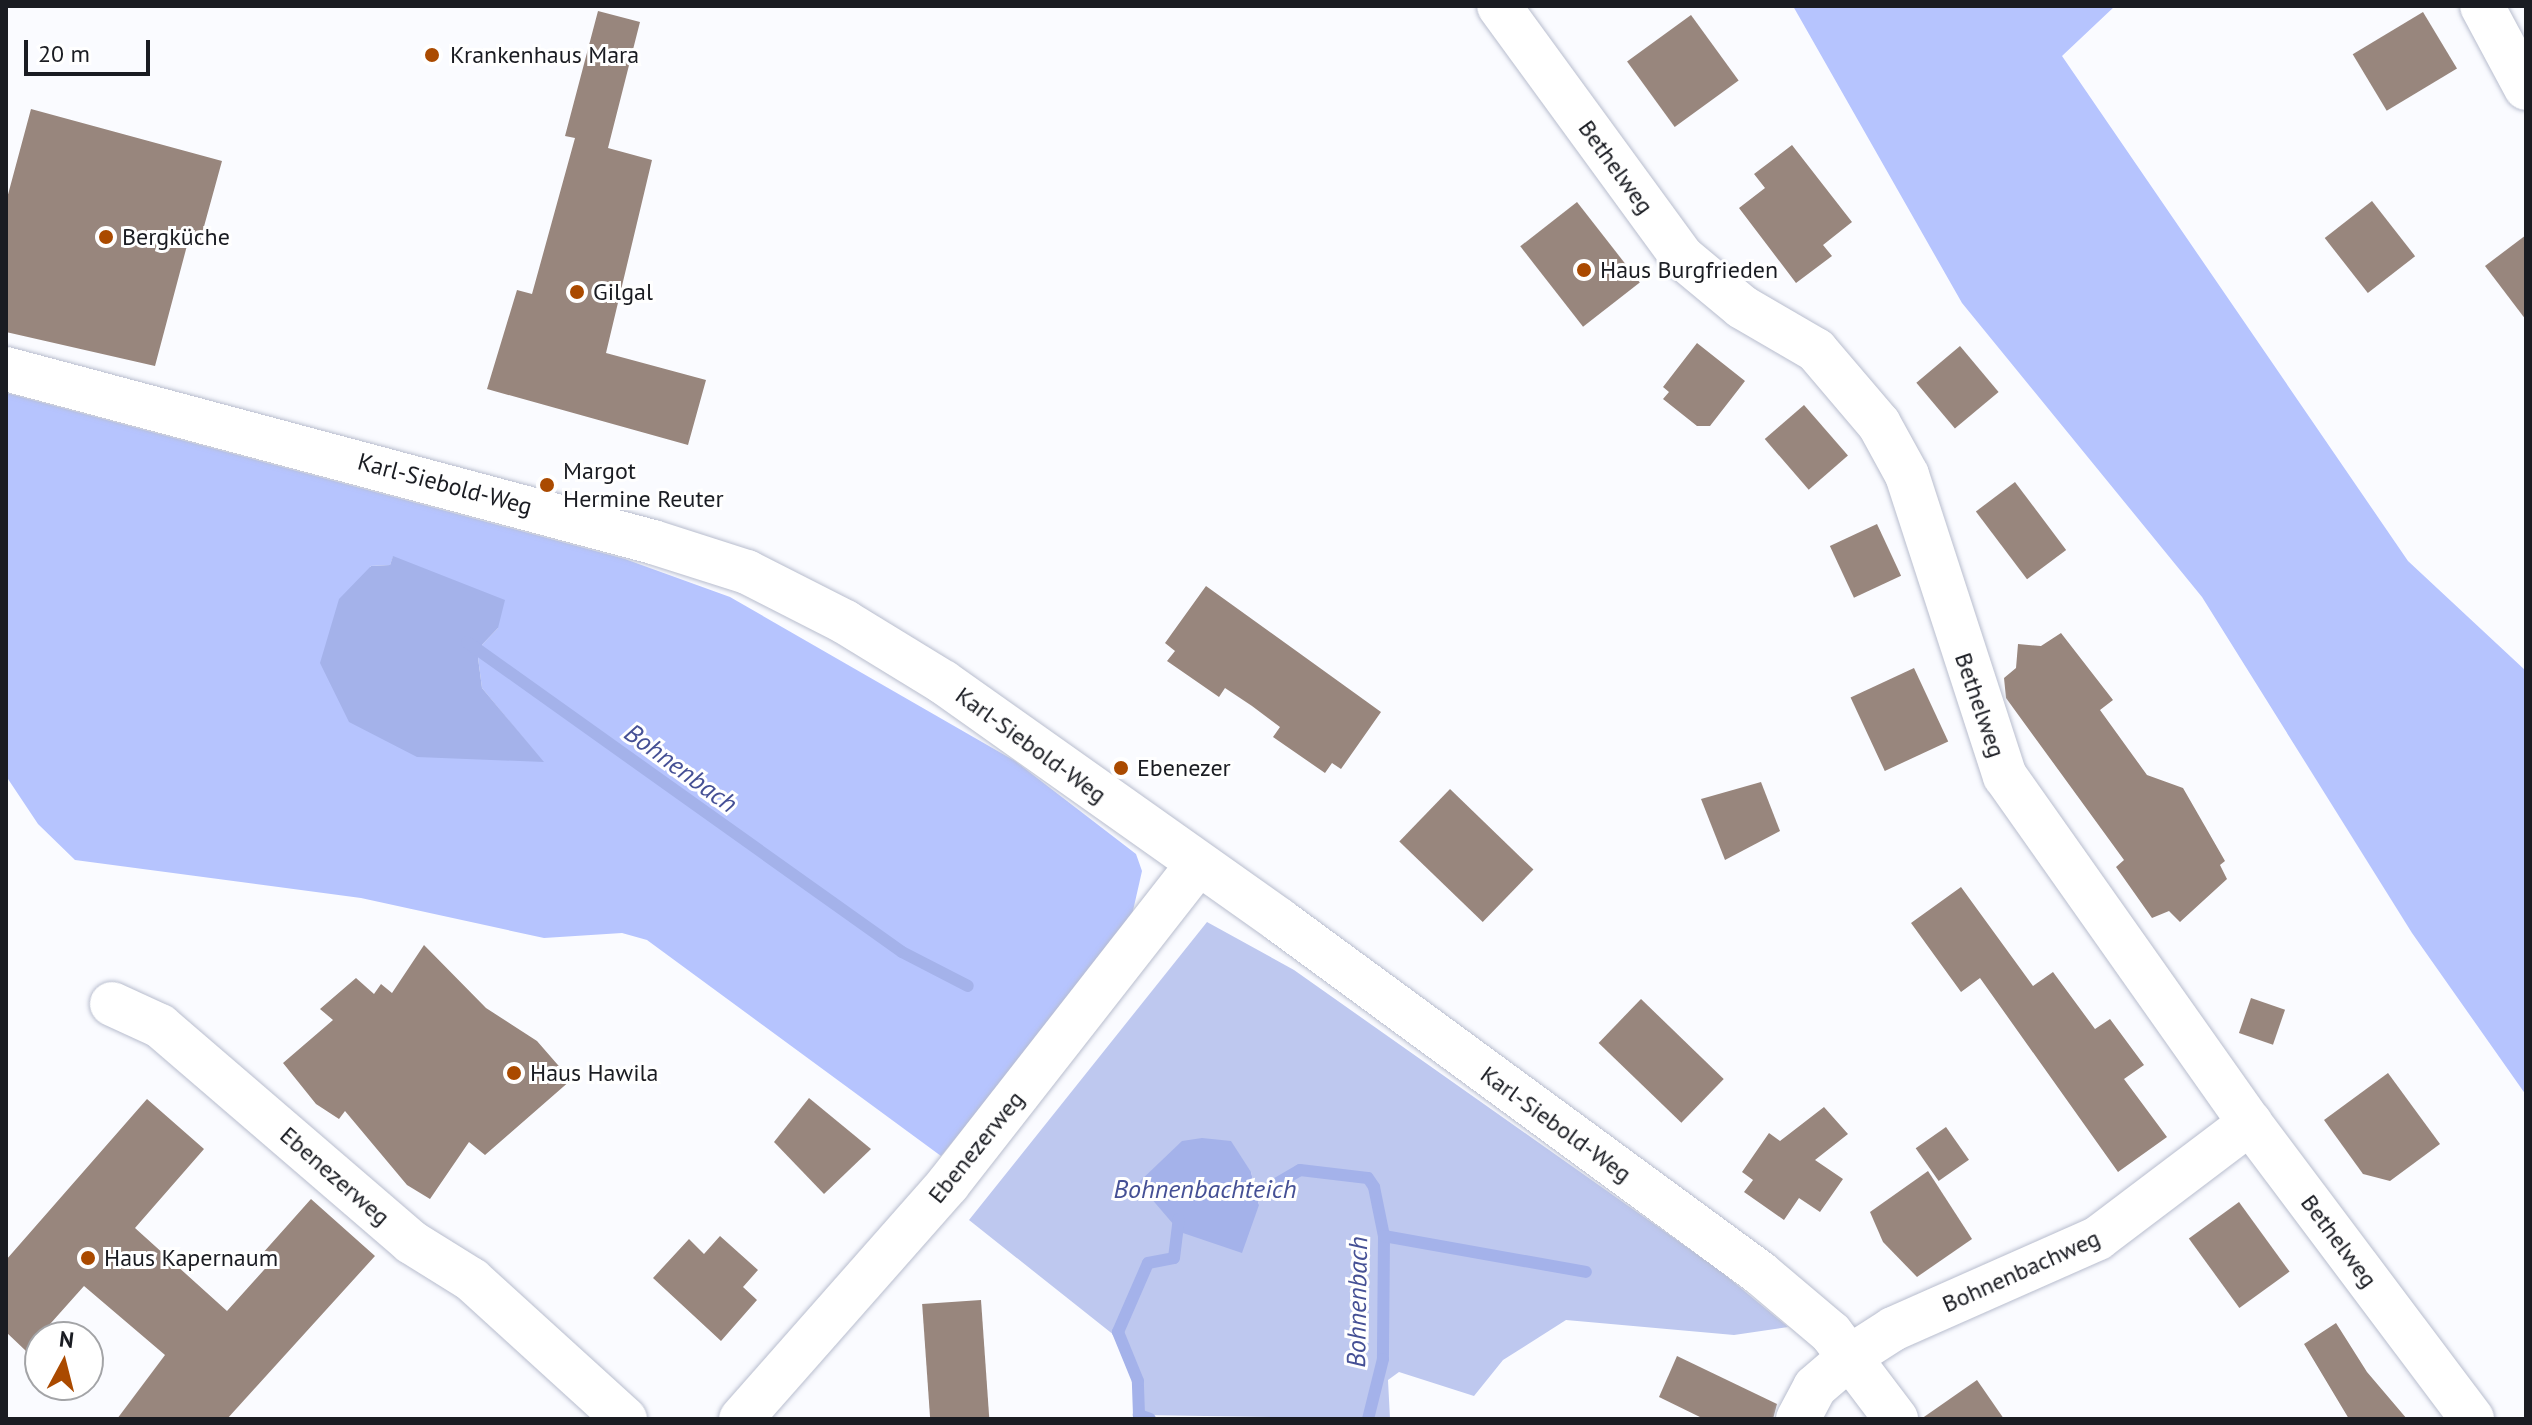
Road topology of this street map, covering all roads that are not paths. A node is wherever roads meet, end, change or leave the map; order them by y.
1 (1499, 6) edge
2 (2482, 6) edge
3 (2526, 88) edge
4 (6, 369) edge
5 (1197, 865) junction
6 (112, 1004) dead end
7 (2250, 1123) junction
8 (1851, 1356) junction
9 (625, 1419) edge
10 (741, 1419) edge
11 (1798, 1419) edge
12 (1896, 1419) edge
13 (2472, 1419) edge

1 - 7 street, Bethelweg
2 - 3 street
4 - 5 street, Karl-Siebold-Weg
5 - 8 street, Karl-Siebold-Weg
5 - 10 street, Ebenezerweg
6 - 9 street, Ebenezerweg
7 - 8 street, Bohnenbachweg
7 - 13 street, Bethelweg
8 - 11 street, Bohnenbachweg
8 - 12 street, Karl-Siebold-Weg

